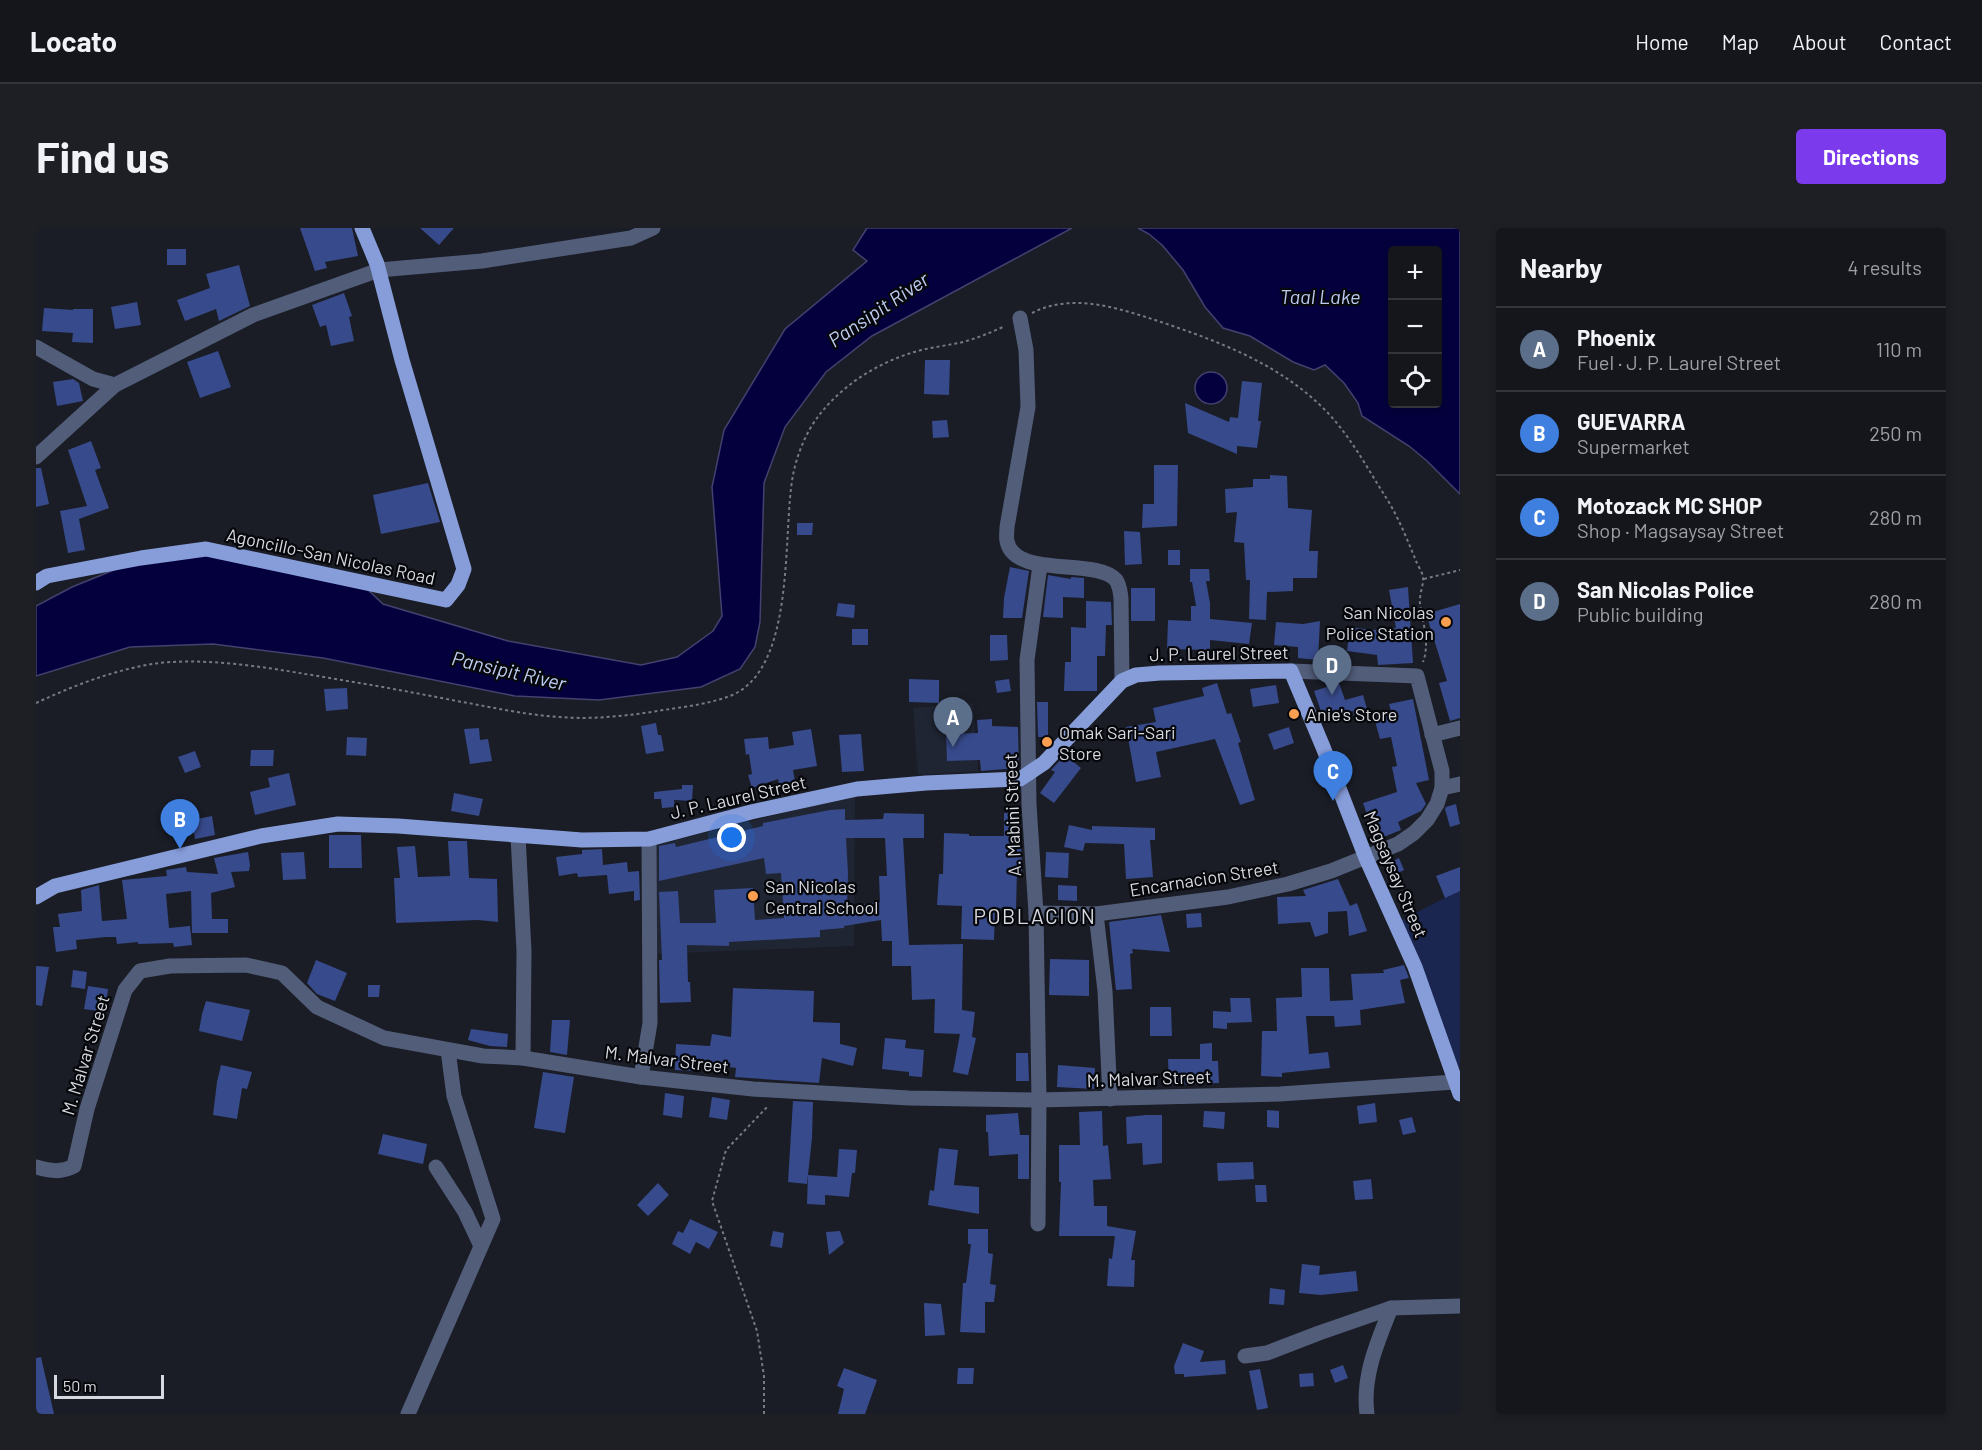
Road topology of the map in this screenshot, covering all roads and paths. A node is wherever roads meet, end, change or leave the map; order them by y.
1 (362, 228) edge
2 (653, 228) edge
3 (379, 270) junction
4 (1020, 318) junction
5 (36, 347) edge
6 (115, 385) junction
7 (36, 457) edge
8 (1040, 565) junction
9 (1460, 570) edge
10 (1424, 579) junction
11 (36, 583) edge
12 (1291, 671) junction
13 (1417, 676) junction
14 (1122, 681) junction
15 (36, 703) edge
16 (1460, 728) edge
17 (1432, 735) junction
18 (1030, 774) junction
19 (1460, 784) edge
20 (1442, 788) junction
21 (518, 836) junction
22 (649, 838) junction
23 (1366, 858) junction
24 (36, 897) edge
25 (1036, 913) junction
26 (1096, 914) junction
27 (448, 1050) junction
28 (523, 1058) junction
29 (641, 1077) junction
30 (1458, 1085) edge
31 (783, 1091) junction
32 (1110, 1099) junction
33 (1039, 1100) junction
34 (36, 1167) edge
35 (436, 1167) dead end
36 (1038, 1224) dead end
37 (481, 1246) junction
38 (1460, 1305) edge
39 (1391, 1308) junction
40 (1245, 1356) dead end
41 (408, 1414) edge
42 (764, 1414) edge
43 (1367, 1414) edge

1 - 3 main road, Agoncillo-San Nicolas Road
2 - 3 street
3 - 6 street
3 - 11 main road, Agoncillo-San Nicolas Road
4 - 8 street
4 - 10 path
4 - 15 path
5 - 6 street
6 - 7 street
8 - 14 street
8 - 18 street, A. Mabini Street
9 - 10 path
10 - 13 path
12 - 13 street, J. P. Laurel Street
12 - 14 main road, J. P. Laurel Street
12 - 23 main road, Magsaysay Street
13 - 17 street
14 - 18 main road
16 - 17 street
17 - 20 street
18 - 22 main road, J. P. Laurel Street
18 - 25 street, A. Mabini Street
19 - 20 street
20 - 23 street, Encarnacion Street
21 - 22 main road, J. P. Laurel Street
21 - 24 main road, J. P. Laurel Street
21 - 28 street
22 - 29 street
23 - 26 street, Encarnacion Street
23 - 30 main road, Magsaysay Street
25 - 26 street, Encarnacion Street
25 - 33 street, A. Mabini Street
26 - 32 street
27 - 28 street, M. Malvar Street
27 - 34 street, M. Malvar Street
27 - 37 street
28 - 29 street, M. Malvar Street
29 - 31 street, M. Malvar Street
30 - 32 street, M. Malvar Street
31 - 33 street, M. Malvar Street
31 - 42 path
32 - 33 street, M. Malvar Street
33 - 36 street, A. Mabini Street
35 - 37 street
37 - 41 street
38 - 39 street
39 - 40 street
39 - 43 street

